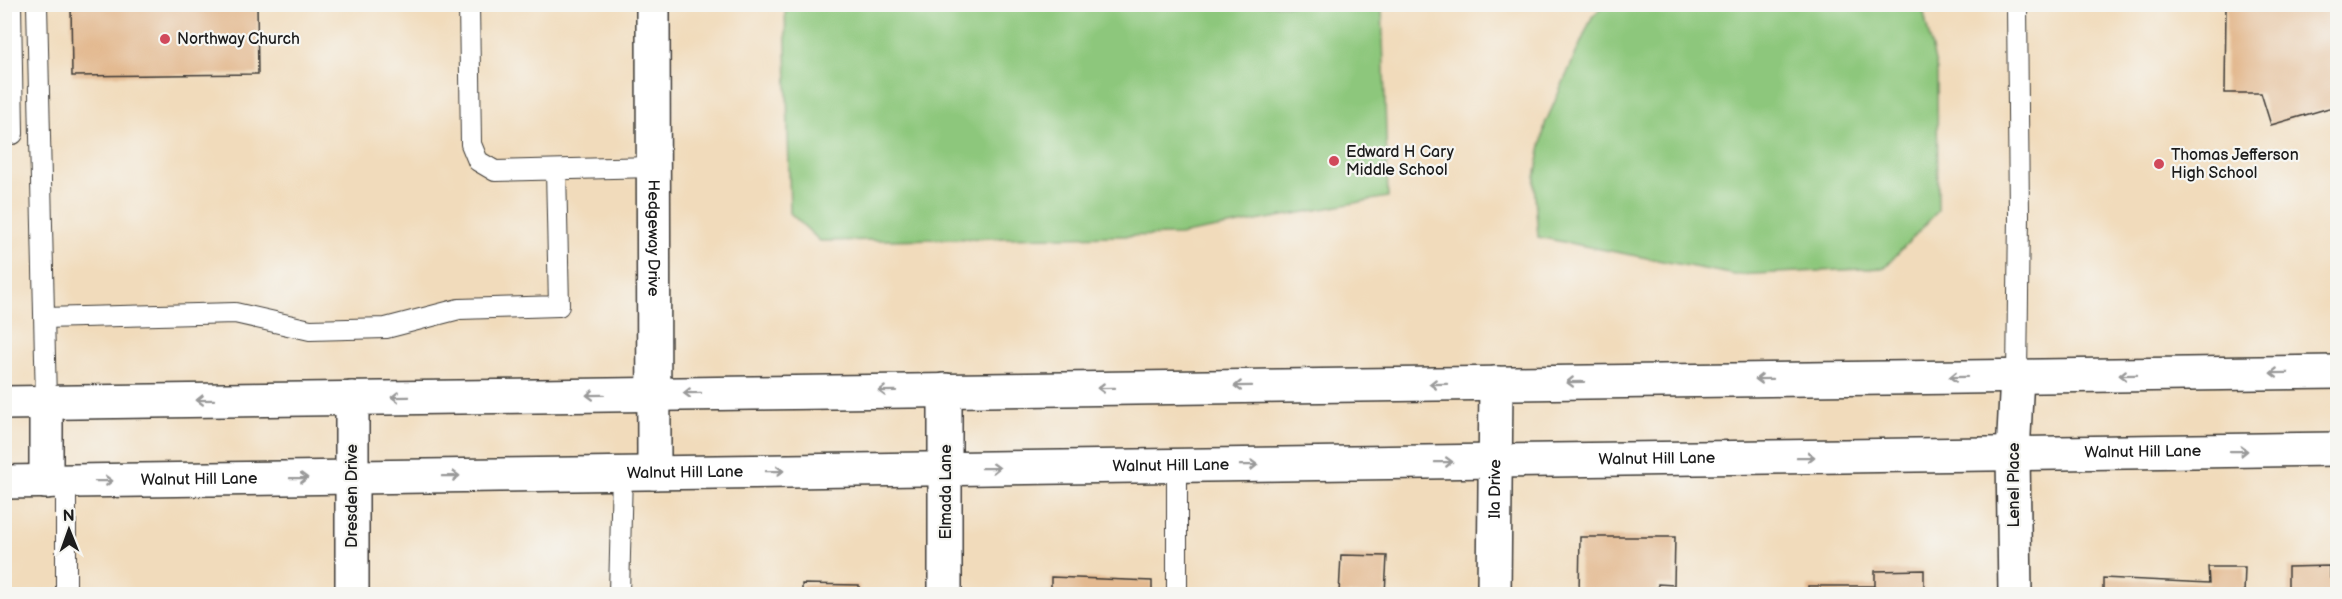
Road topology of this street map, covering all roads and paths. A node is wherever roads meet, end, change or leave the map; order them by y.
1 (11, 4) edge
2 (37, 4) edge
3 (469, 4) edge
4 (653, 4) edge
5 (2017, 4) edge
6 (4, 134) edge
7 (653, 167) junction
8 (556, 170) junction
9 (44, 318) junction
10 (2337, 372) edge
11 (2017, 376) junction
12 (1497, 383) junction
13 (945, 390) junction
14 (653, 394) junction
15 (352, 398) junction
16 (46, 402) junction
17 (4, 403) edge
18 (2337, 449) edge
19 (2013, 454) junction
20 (1496, 461) junction
21 (1177, 466) junction
22 (946, 468) junction
23 (638, 473) junction
24 (352, 477) junction
25 (4, 482) edge
26 (56, 482) junction
27 (66, 594) edge
28 (352, 594) edge
29 (619, 594) edge
30 (945, 594) edge
31 (1177, 594) edge
32 (1494, 594) edge
33 (2015, 594) edge

1 - 6 lane
2 - 9 lane
3 - 8 lane
4 - 7 main road, Hedgeway Drive
5 - 11 lane
7 - 8 lane
7 - 14 main road, Hedgeway Drive
8 - 9 lane
9 - 16 lane
10 -> 11 main road
11 -> 12 main road
11 - 19 main road, Lenel Place
12 -> 13 main road
12 - 20 main road, Ila Drive
13 -> 14 main road
13 - 22 main road, Elmada Lane
14 -> 15 main road
14 - 23 main road, Hedgeway Drive
15 -> 16 main road
15 - 24 main road, Dresden Drive
16 - 17 main road
16 - 26 main road
19 -> 18 main road, Walnut Hill Lane
20 -> 19 main road, Walnut Hill Lane
19 - 33 main road, Lenel Place
21 -> 20 main road, Walnut Hill Lane
20 - 32 main road, Ila Drive
22 -> 21 main road, Walnut Hill Lane
21 - 31 lane
23 -> 22 main road, Walnut Hill Lane
22 - 30 main road, Elmada Lane
24 -> 23 main road, Walnut Hill Lane
23 - 29 lane
26 -> 24 main road, Walnut Hill Lane
24 - 28 main road, Dresden Drive
25 - 26 main road, Walnut Hill Lane
26 - 27 lane

